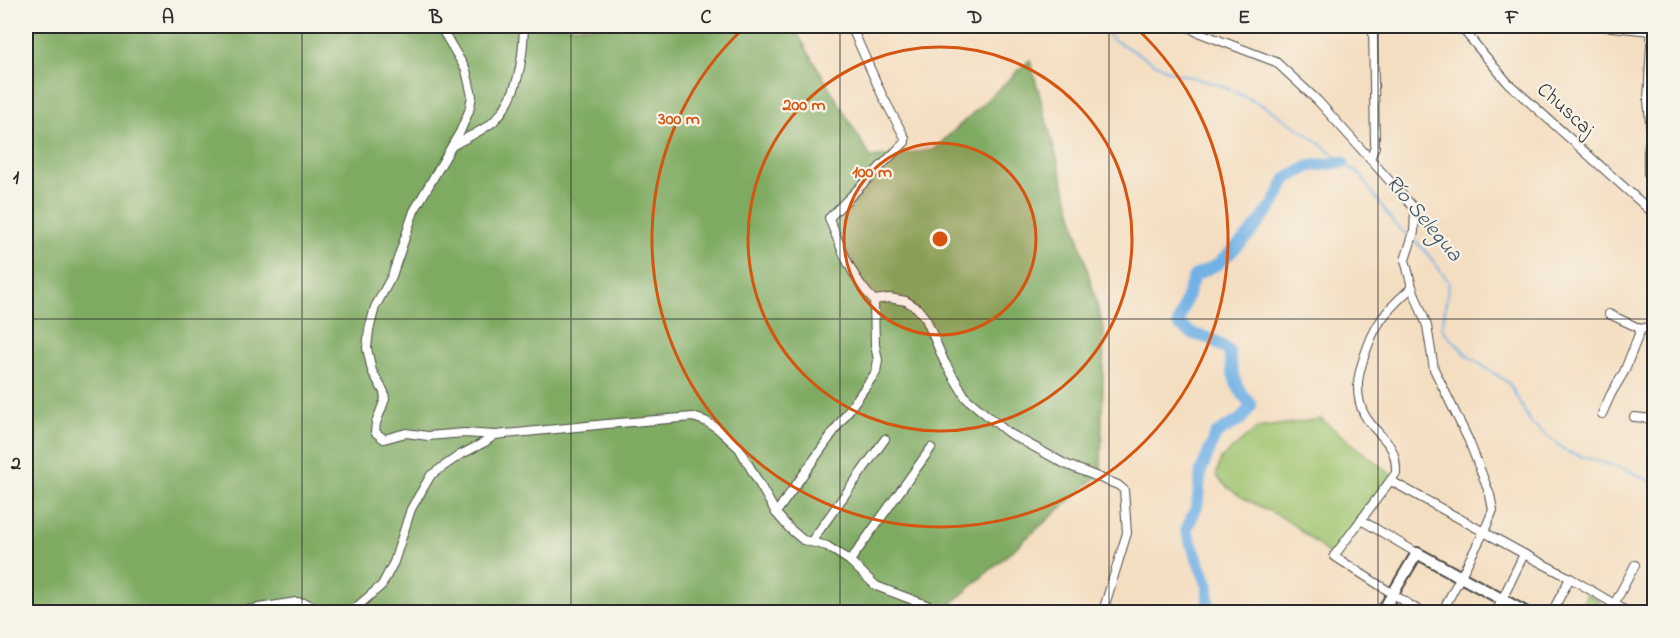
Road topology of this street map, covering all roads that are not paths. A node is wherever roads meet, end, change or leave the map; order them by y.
1 (440, 26) edge
2 (524, 26) edge
3 (851, 26) edge
4 (1188, 26) edge
5 (1373, 26) edge
6 (1460, 26) edge
7 (1603, 26) edge
8 (1610, 26) edge
9 (1651, 28) edge
10 (1652, 141) edge
11 (451, 147) junction
12 (1370, 159) junction
13 (1654, 190) edge
14 (1654, 214) edge
15 (1412, 287) junction
16 (874, 300) junction
17 (1609, 314) dead end
18 (1654, 326) edge
19 (1641, 329) junction
20 (1602, 414) dead end
21 (1634, 417) dead end
22 (1654, 419) edge
23 (495, 435) junction
24 (885, 439) dead end
25 (931, 448) dead end
26 (1391, 481) junction
27 (776, 513) junction
28 (1361, 520) junction
29 (1484, 532) junction
30 (811, 542) junction
31 (1417, 553) junction
32 (1524, 554) junction
33 (850, 561) junction
34 (1635, 566) dead end
35 (1460, 576) junction
36 (1570, 578) junction
37 (1392, 595) junction
38 (1502, 600) junction
39 (1614, 603) junction
40 (233, 612) edge
41 (323, 612) edge
42 (348, 612) edge
43 (936, 612) edge
44 (1101, 612) edge
45 (1382, 612) edge
46 (1421, 612) edge
47 (1442, 612) edge
48 (1496, 612) edge
49 (1525, 612) edge
50 (1552, 612) edge
51 (1611, 612) edge
52 (1628, 612) edge

1 - 11 street
2 - 11 street
3 - 16 street
4 - 12 street
5 - 12 street
6 - 14 street, Chuscaj
7 - 8 street
8 - 9 street
9 - 10 street
10 - 13 street
11 - 23 street
12 - 15 street
15 - 26 street
15 - 29 street
16 - 27 street
16 - 44 street
17 - 19 street
18 - 19 street
19 - 20 street
21 - 22 street
23 - 27 street
23 - 42 street
24 - 30 street
25 - 33 street
26 - 28 street
26 - 29 street
27 - 30 street
28 - 31 street
28 - 37 street
29 - 32 street
29 - 35 street
30 - 33 street
31 - 35 main road
31 - 37 main road
32 - 36 street
32 - 38 street
33 - 43 street
34 - 39 street
35 - 38 main road
35 - 47 street
36 - 39 street
36 - 50 street
37 - 45 main road
37 - 46 street
38 - 48 street
38 - 49 main road
39 - 51 street
39 - 52 street
40 - 41 street

